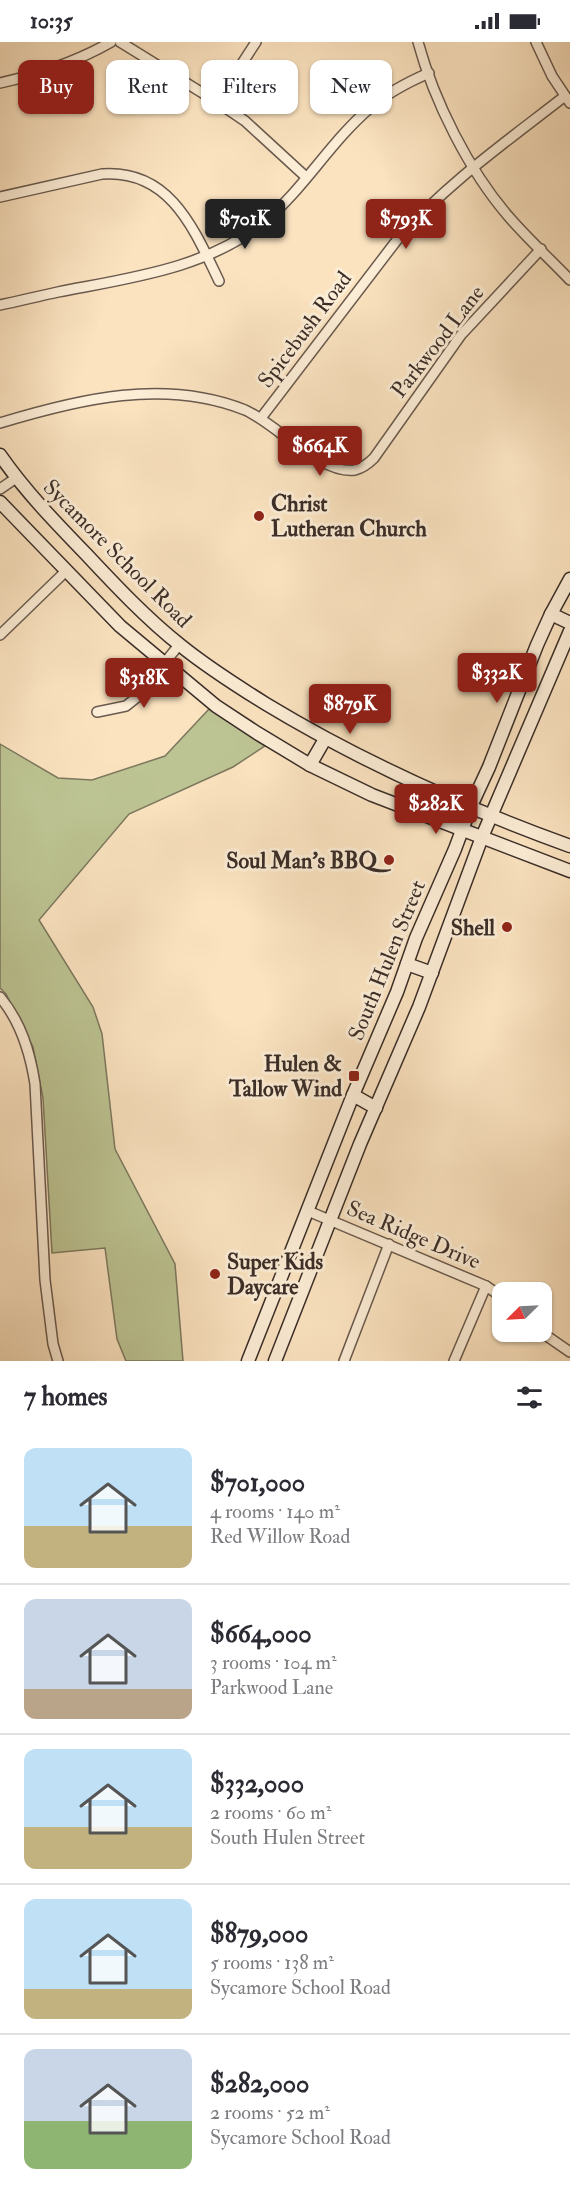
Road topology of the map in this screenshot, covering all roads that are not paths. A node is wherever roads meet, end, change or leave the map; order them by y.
1 (111, 42) edge
2 (120, 42) edge
3 (256, 42) edge
4 (418, 42) edge
5 (536, 42) edge
6 (244, 60) edge
7 (429, 73) junction
8 (0, 83) edge
9 (201, 92) edge
10 (568, 100) edge
11 (235, 114) edge
12 (474, 167) junction
13 (306, 177) junction
14 (0, 197) edge
15 (541, 249) junction
16 (207, 255) junction
17 (219, 280) dead end
18 (570, 280) edge
19 (0, 305) edge
20 (261, 418) junction
21 (0, 423) edge
22 (0, 455) edge
23 (16, 478) junction
24 (0, 489) edge
25 (0, 502) edge
26 (65, 572) junction
27 (570, 579) edge
28 (551, 614) junction
29 (570, 623) edge
30 (570, 631) edge
31 (0, 635) edge
32 (179, 645) junction
33 (164, 664) junction
34 (97, 712) dead end
35 (325, 739) junction
36 (310, 765) junction
37 (471, 806) junction
38 (491, 815) junction
39 (462, 829) junction
40 (482, 837) junction
41 (570, 846) edge
42 (570, 871) edge
43 (407, 964) junction
44 (432, 973) junction
45 (0, 997) edge
46 (353, 1095) junction
47 (376, 1108) junction
48 (308, 1211) junction
49 (331, 1220) junction
50 (389, 1244) junction
51 (486, 1286) junction
52 (492, 1290) edge
53 (552, 1340) edge
54 (570, 1352) edge
55 (58, 1361) edge
56 (248, 1361) edge
57 (275, 1361) edge
58 (344, 1361) edge
59 (454, 1361) edge

1 - 8 street
2 - 9 street
3 - 6 street
4 - 7 street
5 - 10 street
7 - 12 street
7 - 13 street
10 - 12 street, Spicebush Road
11 - 13 street
12 - 15 street
12 - 20 street, Spicebush Road
13 - 16 street
14 - 16 street
15 - 18 street
15 - 20 street, Parkwood Lane
16 - 17 street
16 - 19 street
20 - 21 street, Parkwood Lane
22 - 23 main road, Sycamore School Road
23 - 24 street
23 - 32 main road, Sycamore School Road
25 - 26 main road, Sycamore School Road
26 - 31 street
26 - 33 main road, Sycamore School Road
27 - 28 main road, South Hulen Street
28 - 29 main road
28 - 37 main road, South Hulen Street
30 - 38 main road, South Hulen Street
32 - 33 street
32 - 35 main road, Sycamore School Road
33 - 34 street
33 - 36 main road, Sycamore School Road
35 - 36 main road
35 - 37 main road, Sycamore School Road
36 - 39 main road, Sycamore School Road
37 - 38 main road, Sycamore School Road
37 - 39 main road, South Hulen Street
38 - 40 main road, South Hulen Street
38 - 41 main road, Sycamore School Road
39 - 40 main road, Sycamore School Road
39 - 43 main road, South Hulen Street
40 - 42 main road, Sycamore School Road
40 - 44 main road, South Hulen Street
43 - 44 main road
43 - 46 main road, South Hulen Street
44 - 47 main road, South Hulen Street
45 - 55 street
46 - 47 main road
46 - 48 main road, South Hulen Street
47 - 49 main road, South Hulen Street
48 - 49 street, Sea Ridge Drive
48 - 56 main road, South Hulen Street
49 - 50 street, Sea Ridge Drive
49 - 57 main road, South Hulen Street
50 - 51 street, Sea Ridge Drive
50 - 58 street
51 - 52 street, Sea Ridge Drive
51 - 59 street
53 - 54 street

